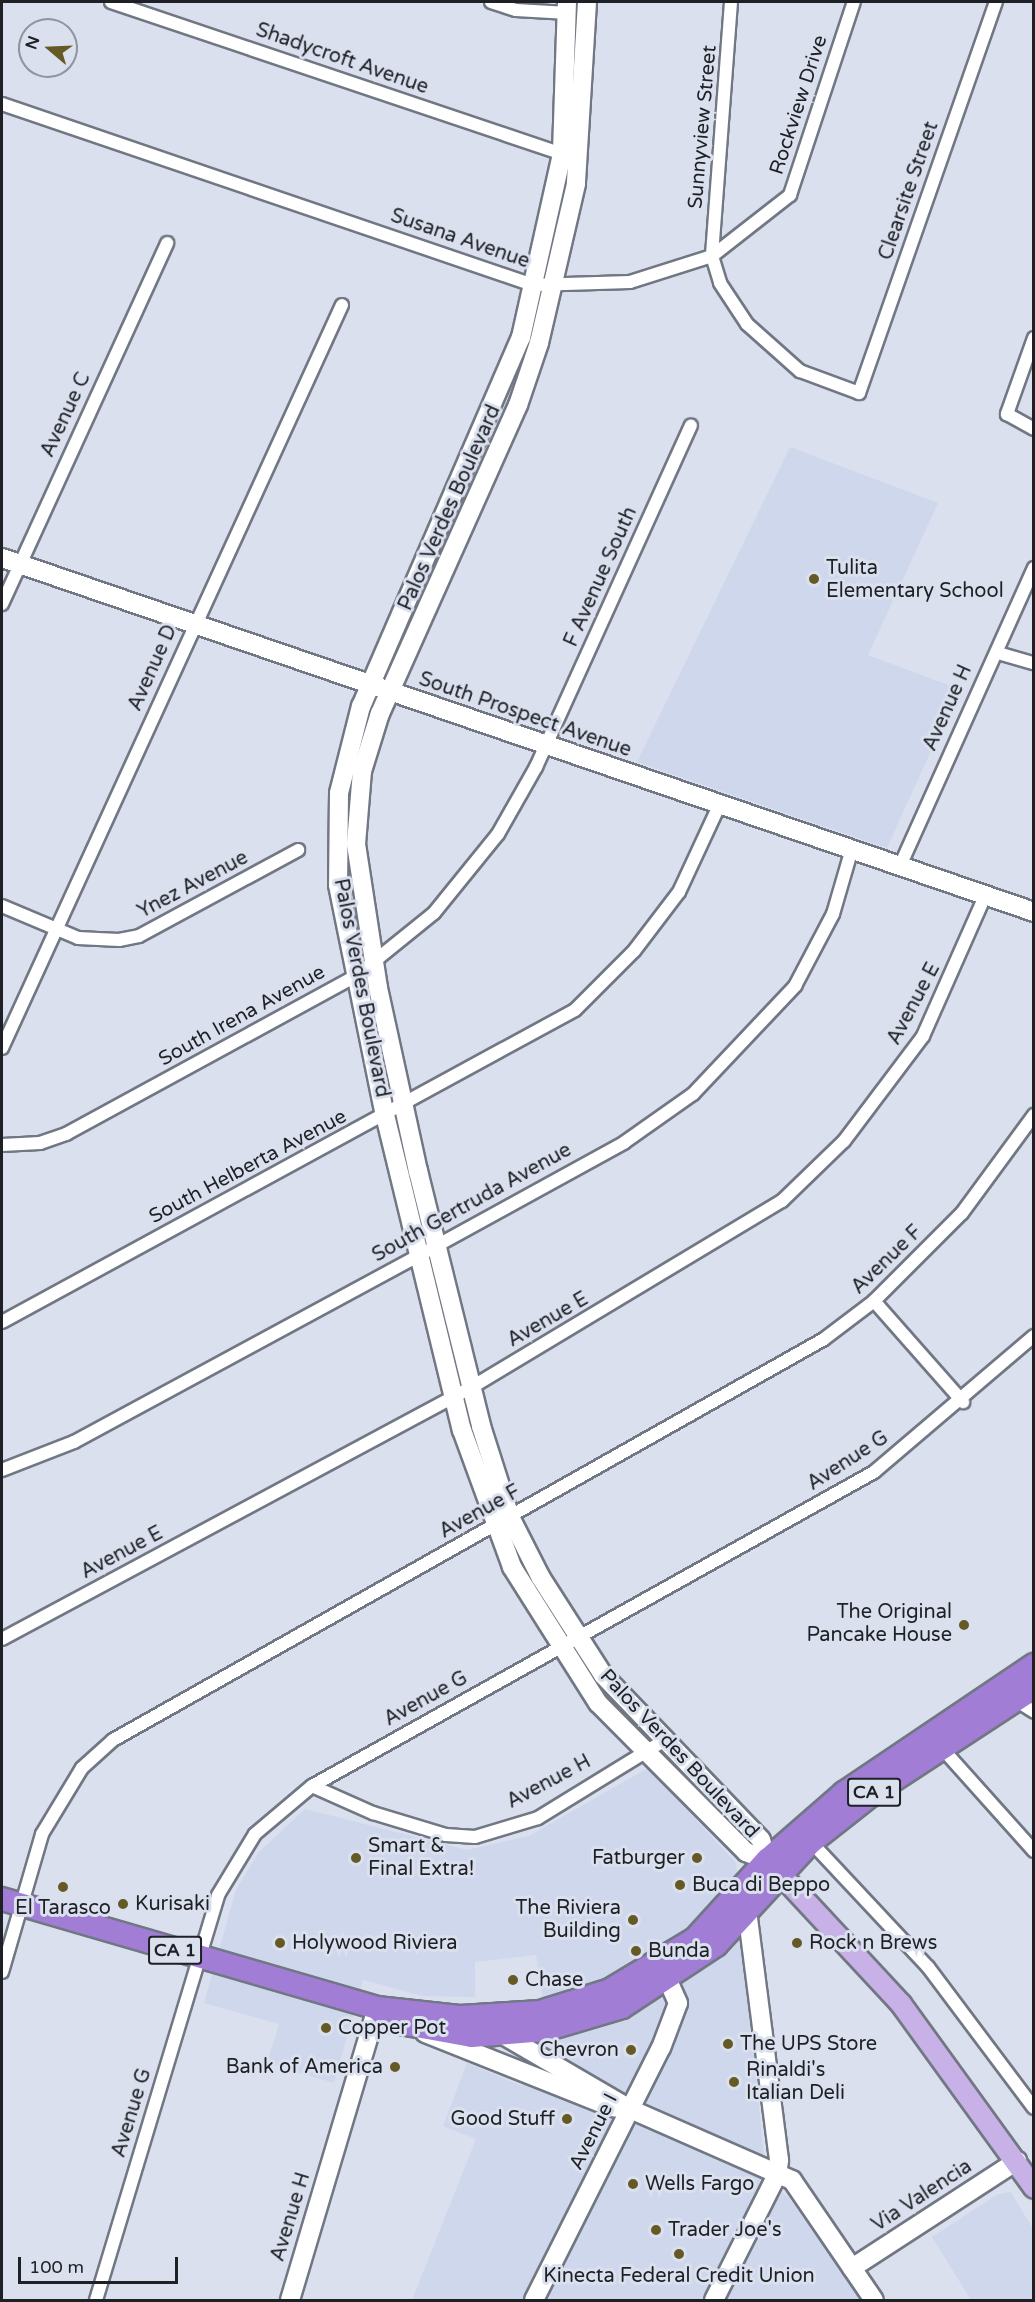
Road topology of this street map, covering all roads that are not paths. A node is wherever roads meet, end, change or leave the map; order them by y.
1 (111, 2) edge
2 (490, 2) edge
3 (587, 2) edge
4 (731, 2) edge
5 (854, 2) edge
6 (996, 2) edge
7 (567, 7) edge
8 (565, 81) junction
9 (586, 81) junction
10 (2, 104) edge
11 (562, 154) junction
12 (166, 243) dead end
13 (712, 256) junction
14 (541, 285) junction
15 (342, 305) dead end
16 (1034, 338) edge
17 (691, 425) dead end
18 (1034, 429) edge
19 (2, 558) edge
20 (19, 564) junction
21 (1034, 568) edge
22 (2, 604) edge
23 (193, 626) junction
24 (998, 652) junction
25 (1034, 663) edge
26 (370, 686) junction
27 (388, 692) junction
28 (545, 746) junction
29 (718, 806) junction
30 (298, 850) dead end
31 (851, 852) junction
32 (900, 866) junction
33 (985, 896) junction
34 (2, 906) edge
35 (1034, 912) edge
36 (57, 931) junction
37 (374, 962) junction
38 (356, 976) junction
39 (2, 1048) edge
40 (405, 1105) junction
41 (385, 1115) junction
42 (1034, 1115) edge
43 (2, 1145) edge
44 (438, 1245) junction
45 (418, 1256) junction
46 (874, 1302) junction
47 (2, 1322) edge
48 (1034, 1336) edge
49 (472, 1387) junction
50 (455, 1396) junction
51 (963, 1402) junction
52 (2, 1470) edge
53 (503, 1521) junction
54 (578, 1638) junction
55 (2, 1639) edge
56 (560, 1647) junction
57 (1034, 1665) edge
58 (1034, 1688) edge
59 (1017, 1699) edge
60 (663, 1741) junction
61 (935, 1741) junction
62 (646, 1755) junction
63 (312, 1786) junction
64 (812, 1842) junction
65 (1034, 1851) edge
66 (773, 1867) junction
67 (12, 1902) edge
68 (747, 1911) junction
69 (695, 1939) junction
70 (199, 1956) junction
71 (2, 1971) edge
72 (668, 1981) junction
73 (377, 2008) junction
74 (491, 2026) junction
75 (421, 2030) junction
76 (1034, 2108) edge
77 (630, 2109) junction
78 (1017, 2161) junction
79 (777, 2175) junction
80 (1034, 2188) edge
81 (852, 2268) junction
82 (96, 2301) edge
83 (290, 2301) edge
84 (534, 2301) edge
85 (714, 2301) edge
86 (874, 2301) edge

1 - 11 street, Shadycroft Avenue
2 - 7 street
3 - 9 main road, Palos Verdes Boulevard
4 - 13 street, Sunnyview Street
5 - 13 street, Rockview Drive
6 - 13 street, Clearsite Street
7 - 8 main road, Palos Verdes Boulevard
8 - 9 main road
8 - 11 main road, Palos Verdes Boulevard
9 - 14 main road, Palos Verdes Boulevard
10 - 14 street, Susana Avenue
11 - 14 main road, Palos Verdes Boulevard
12 - 20 street, Avenue C
13 - 14 street, Susana Avenue
14 - 26 main road, Palos Verdes Boulevard
14 - 27 main road, Palos Verdes Boulevard
15 - 23 street, Avenue D
16 - 18 street
17 - 28 street, F Avenue South
19 - 20 main road, South Prospect Avenue
20 - 22 street, Avenue C
20 - 23 main road, South Prospect Avenue
21 - 24 street, Avenue H
23 - 26 main road, South Prospect Avenue
23 - 36 street, Avenue D
24 - 25 street
24 - 32 street, Avenue H
26 - 27 main road, South Prospect Avenue
26 - 38 main road, Palos Verdes Boulevard
27 - 28 main road, South Prospect Avenue
27 - 37 main road, Palos Verdes Boulevard
28 - 29 main road, South Prospect Avenue
28 - 37 street, South Irena Avenue
29 - 31 main road, South Prospect Avenue
29 - 40 street, South Helberta Avenue
30 - 36 street, Ynez Avenue
31 - 32 main road, South Prospect Avenue
31 - 44 street, South Gertruda Avenue
32 - 33 main road, South Prospect Avenue
33 - 35 main road, South Prospect Avenue
33 - 49 street, Avenue E
34 - 36 street, Ynez Avenue
36 - 39 street, Avenue D
37 - 38 street, South Irena Avenue
37 - 40 main road, Palos Verdes Boulevard
38 - 41 main road, Palos Verdes Boulevard
38 - 43 street, South Irena Avenue
40 - 41 street, South Helberta Avenue
40 - 44 main road, Palos Verdes Boulevard
41 - 45 main road, Palos Verdes Boulevard
41 - 47 street, South Helberta Avenue
42 - 46 street, Avenue F
44 - 45 street, South Gertruda Avenue
44 - 49 main road, Palos Verdes Boulevard
45 - 50 main road, Palos Verdes Boulevard
45 - 52 street, South Gertruda Avenue
46 - 51 street
46 - 53 street, Avenue F
48 - 51 street, Avenue G
49 - 50 street, Avenue E
49 - 53 main road, Palos Verdes Boulevard
50 - 53 main road, Palos Verdes Boulevard
50 - 55 street, Avenue E
51 - 54 street, Avenue G
53 - 54 main road, Palos Verdes Boulevard
53 - 56 main road, Palos Verdes Boulevard
53 - 67 street, Avenue F
54 - 56 street, Avenue G
54 - 60 main road, Palos Verdes Boulevard
56 - 62 main road, Palos Verdes Boulevard
56 - 63 street, Avenue G
57 - 59 highway, CA 1
58 - 59 highway, CA 1
59 - 61 highway, CA 1
60 - 62 street, Avenue H
60 - 66 main road, Palos Verdes Boulevard
61 - 64 highway, CA 1
61 - 65 street
61 - 66 highway, CA 1
62 - 63 street, Avenue H
62 - 66 main road, Palos Verdes Boulevard
63 - 70 street, Avenue G
64 - 66 highway, CA 1
64 - 76 street
66 - 68 highway, CA 1
66 - 69 highway, CA 1
66 - 78 main road, Palos Verdes Boulevard
67 - 70 highway, CA 1
67 - 71 street, Avenue F
68 - 72 highway, CA 1
68 - 79 main road
69 - 72 highway
69 - 74 highway, CA 1
70 - 73 highway, CA 1
70 - 82 street, Avenue G
72 - 74 highway, CA 1
72 - 77 main road, Avenue I
73 - 74 highway, CA 1
73 - 75 highway, CA 1
73 - 83 main road, Avenue H
74 - 75 highway, CA 1
74 - 77 main road
75 - 77 main road
77 - 79 main road
77 - 84 main road, Avenue I
78 - 80 main road, Palos Verdes Boulevard
78 - 81 main road, Via Valencia
79 - 81 main road
79 - 85 main road
81 - 86 main road

